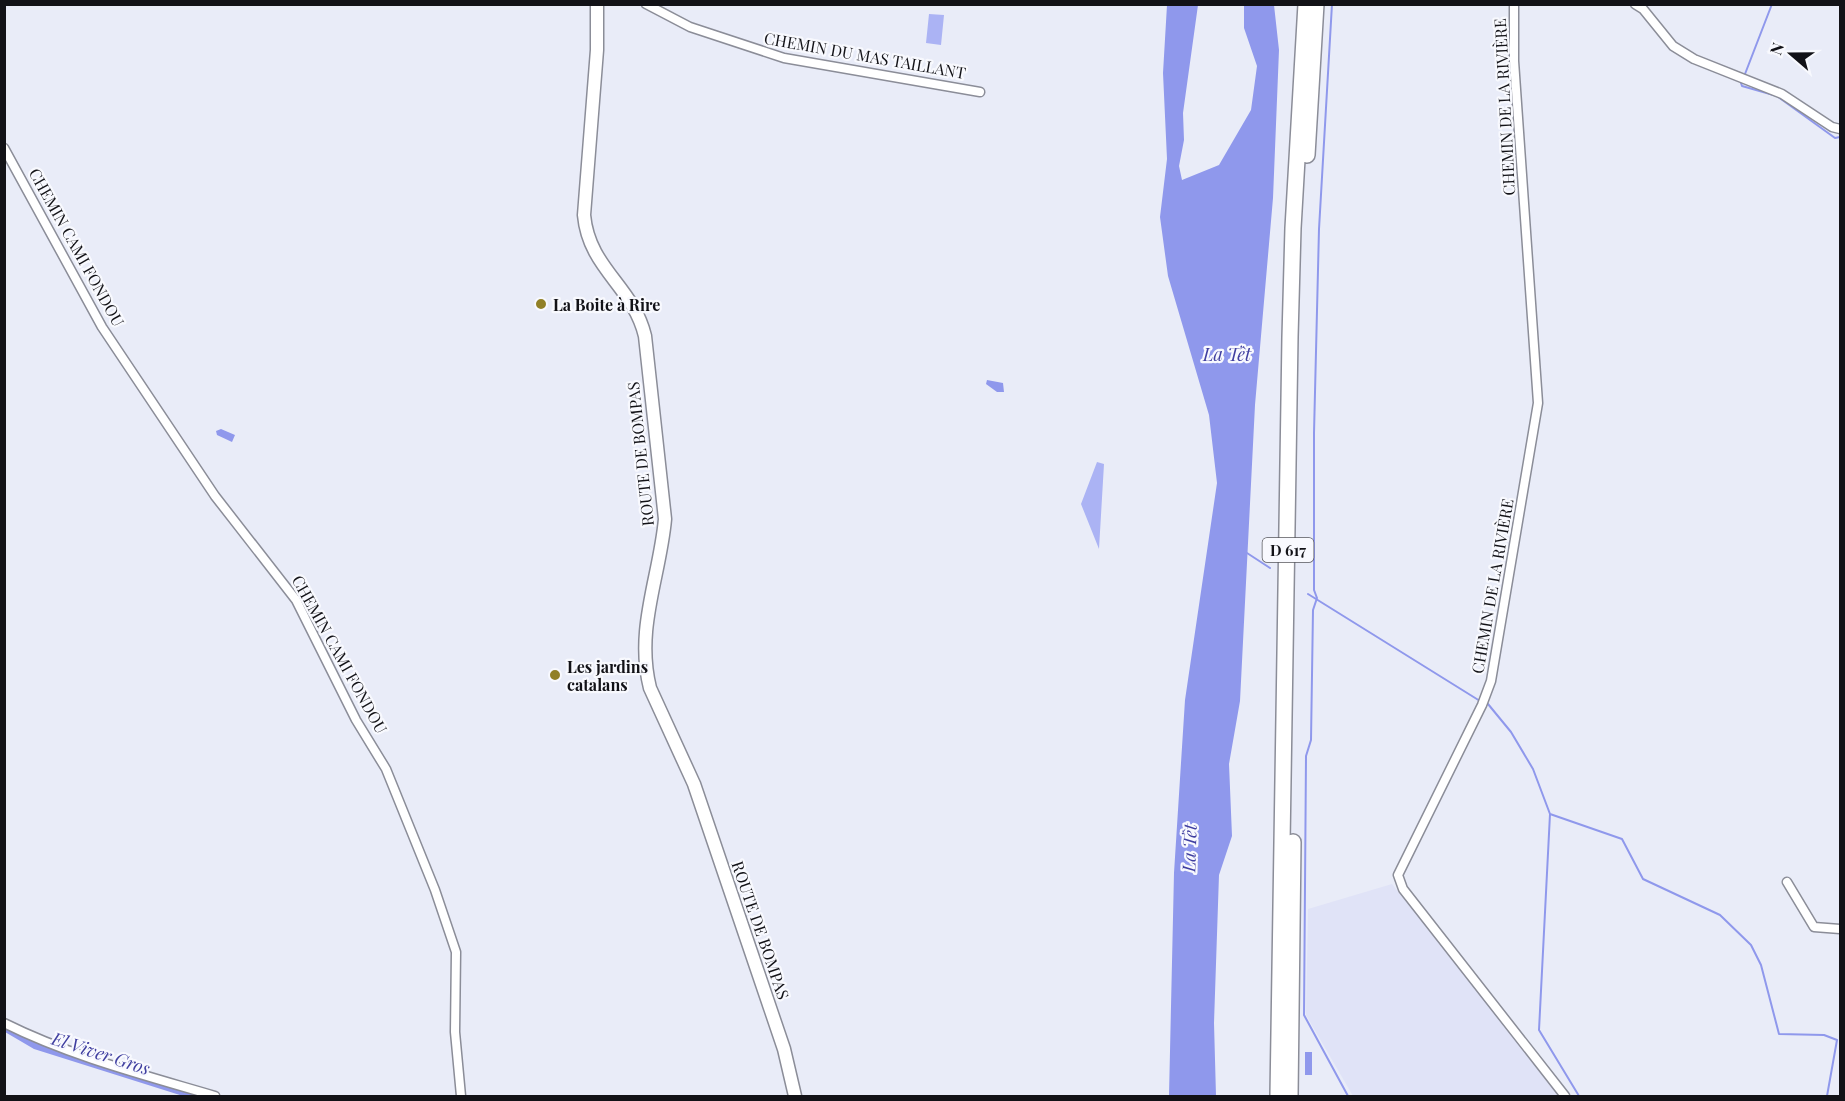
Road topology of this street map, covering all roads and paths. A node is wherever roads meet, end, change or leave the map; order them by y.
1 (590, 4) edge
2 (597, 4) edge
3 (646, 4) edge
4 (1306, 4) edge
5 (1316, 4) edge
6 (1514, 4) edge
7 (1635, 4) edge
8 (597, 50) junction
9 (980, 92) dead end
10 (1840, 129) edge
11 (4, 148) edge
12 (1787, 882) dead end
13 (1840, 929) edge
14 (4, 1023) edge
15 (215, 1096) edge
16 (461, 1096) edge
17 (795, 1096) edge
18 (1278, 1096) edge
19 (1290, 1096) edge
20 (1565, 1096) edge

1 - 8 main road
2 - 8 main road
3 - 9 street, CHEMIN DU MAS TAILLANT
4 - 18 highway, D 617
5 - 19 highway, D 617
6 - 20 street, CHEMIN DE LA RIVIÈRE
7 - 10 street
8 - 17 main road, ROUTE DE BOMPAS
11 - 16 street, CHEMIN CAMI FONDOU
12 - 13 street
14 - 15 street

